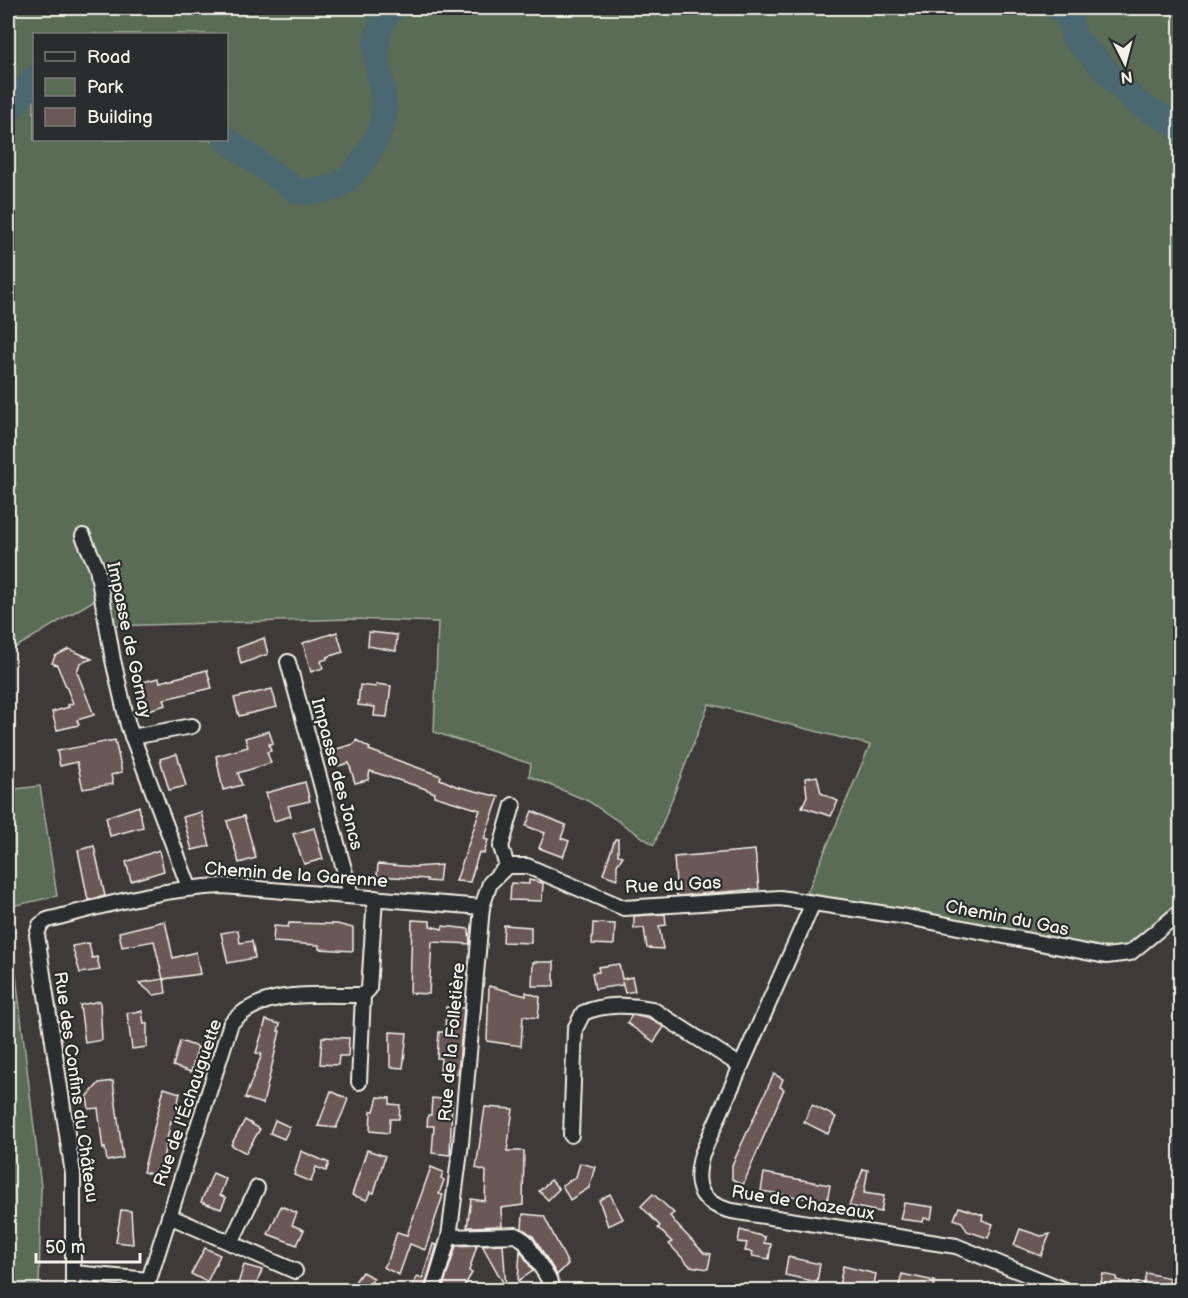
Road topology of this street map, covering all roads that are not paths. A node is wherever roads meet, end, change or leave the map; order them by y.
1 (83, 536) dead end
2 (288, 662) dead end
3 (192, 726) dead end
4 (132, 738) junction
5 (513, 805) dead end
6 (507, 866) junction
7 (189, 887) junction
8 (351, 896) junction
9 (375, 898) junction
10 (813, 903) junction
11 (482, 907) junction
12 (1180, 912) edge
13 (40, 925) joint
14 (363, 995) junction
15 (741, 1066) junction
16 (359, 1082) dead end
17 (571, 1135) dead end
18 (256, 1188) dead end
19 (169, 1216) junction
20 (449, 1237) junction
21 (231, 1243) junction
22 (295, 1271) dead end
23 (74, 1273) junction
24 (148, 1285) edge
25 (73, 1290) edge
26 (433, 1290) edge
27 (545, 1290) edge
28 (1065, 1290) edge

1 - 4 street, Impasse de Gornay
2 - 8 street, Impasse des Joncs
3 - 4 street
4 - 7 street, Impasse de Gornay
5 - 6 street
6 - 10 street, Rue du Gas
6 - 11 street, Rue de la Folletière
7 - 8 street, Chemin de la Garenne
7 - 13 street, Chemin de la Garenne
8 - 9 street, Chemin de la Garenne
9 - 11 street, Chemin de la Garenne
9 - 14 street
10 - 12 street, Chemin du Gas
10 - 15 street, Rue de Chazeaux
11 - 20 street, Rue de la Folletière
13 - 23 street, Rue des Confins du Château
14 - 16 street
14 - 19 street, Rue de l'Échauguette
15 - 17 street
15 - 28 street, Rue de Chazeaux
18 - 21 street
19 - 21 street
19 - 24 street, Rue de l'Échauguette
20 - 26 street, Rue de la Folletière
20 - 27 street
21 - 22 street
23 - 24 street, Rue de l'Échauguette
23 - 25 street, Rue des Confins du Château

